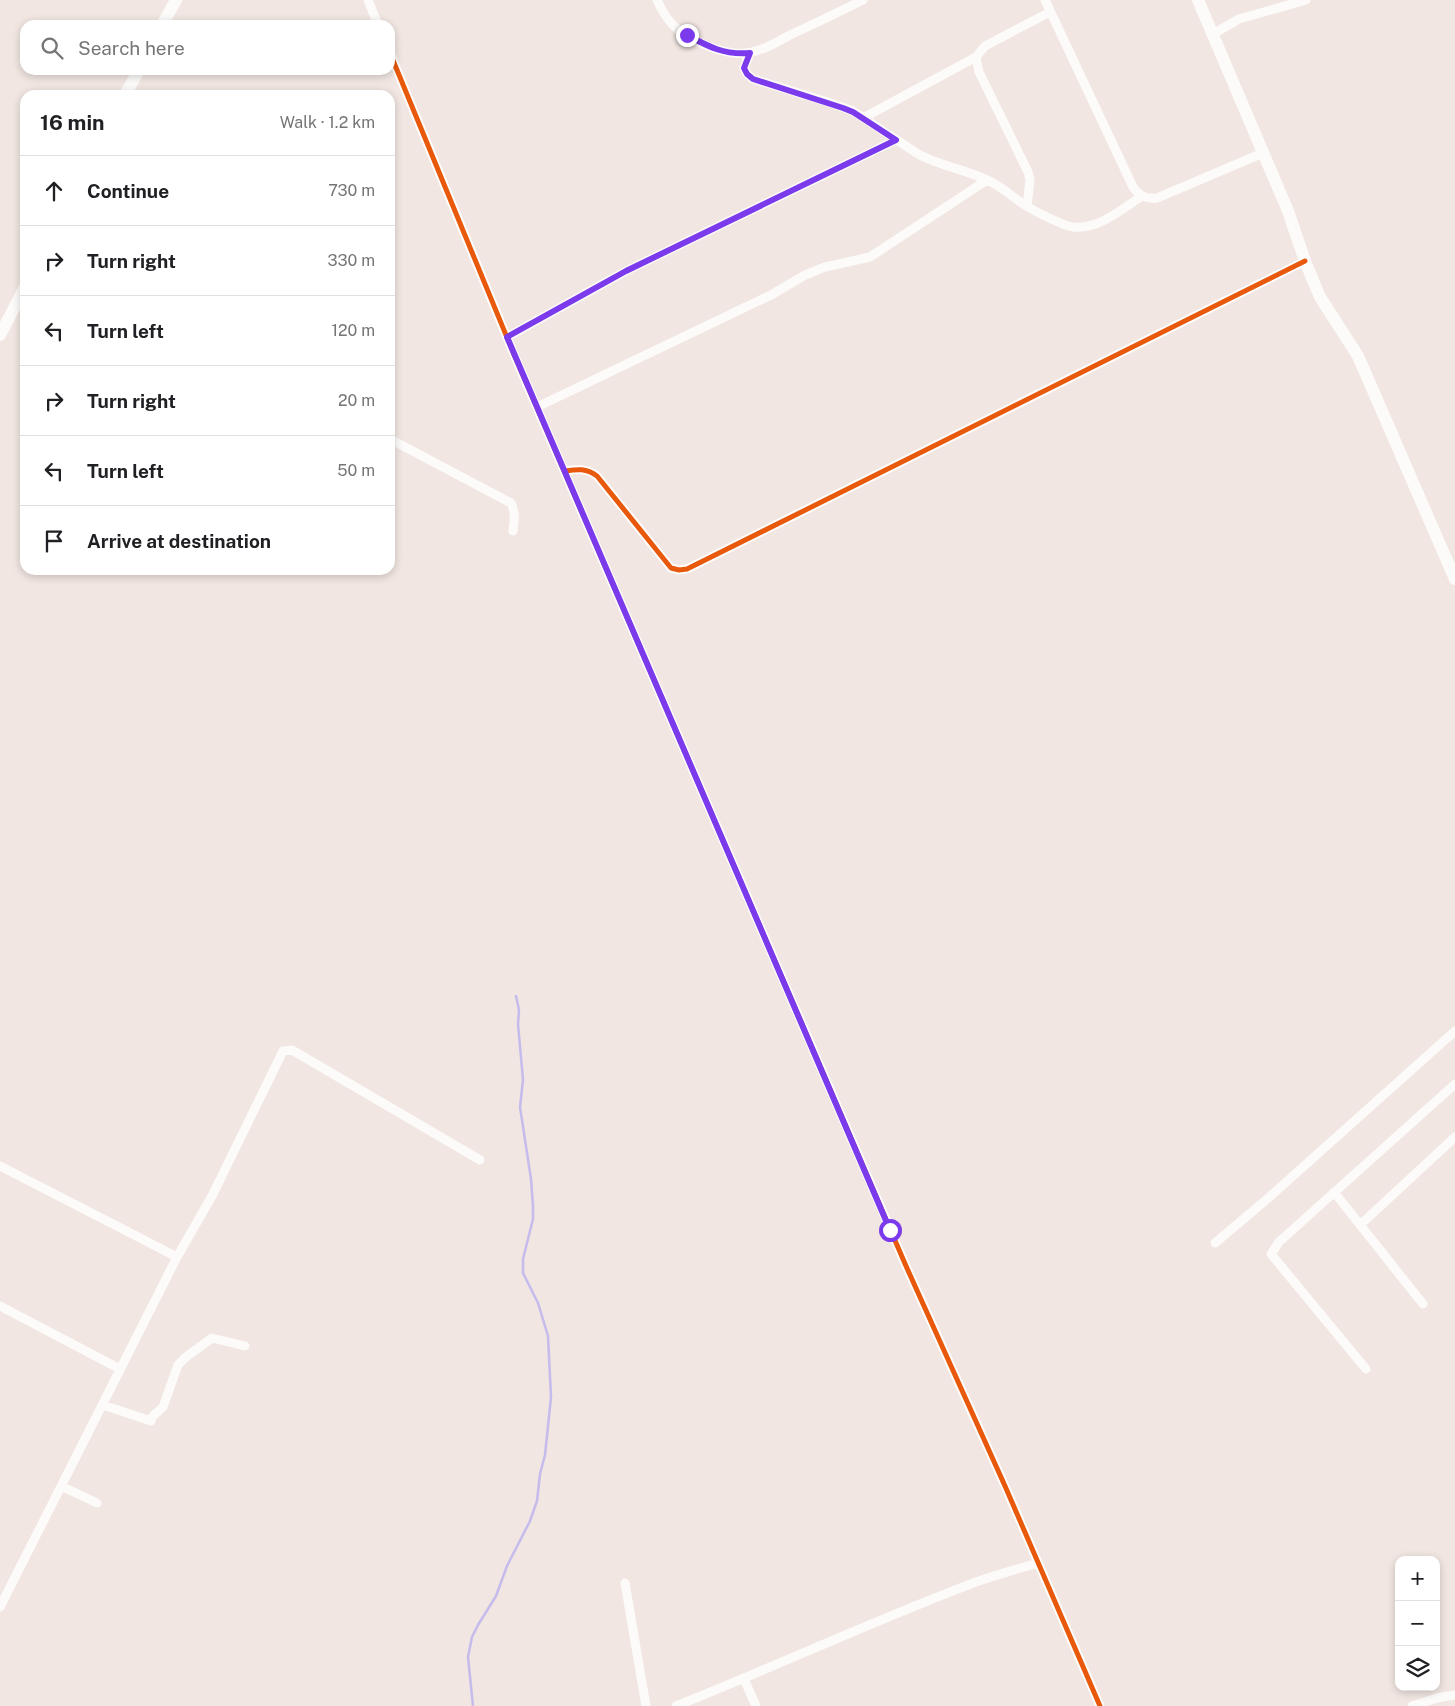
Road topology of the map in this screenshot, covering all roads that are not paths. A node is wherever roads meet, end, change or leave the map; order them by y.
1 (176, 0) edge
2 (368, 0) edge
3 (657, 0) edge
4 (862, 0) edge
5 (1044, 0) edge
6 (1198, 0) edge
7 (1306, 0) edge
8 (1050, 12) junction
9 (165, 20) edge
10 (376, 20) edge
11 (1213, 34) junction
12 (750, 53) junction
13 (976, 57) junction
14 (395, 65) edge
15 (136, 75) edge
16 (129, 90) edge
17 (862, 118) junction
18 (896, 140) junction
19 (1264, 152) junction
20 (988, 180) junction
21 (1142, 196) junction
22 (1027, 206) junction
23 (1305, 260) junction
24 (20, 297) edge
25 (0, 335) edge
26 (507, 337) junction
27 (537, 407) junction
28 (395, 442) edge
29 (565, 472) junction
30 (514, 531) dead end
31 (1455, 579) edge
32 (1455, 1031) edge
33 (1455, 1084) edge
34 (1455, 1137) edge
35 (480, 1160) dead end
36 (0, 1166) edge
37 (1334, 1192) junction
38 (1360, 1225) junction
39 (1215, 1243) dead end
40 (177, 1257) junction
41 (1423, 1304) dead end
42 (0, 1306) edge
43 (245, 1346) dead end
44 (120, 1368) junction
45 (1366, 1368) dead end
46 (103, 1405) junction
47 (61, 1486) junction
48 (97, 1503) dead end
49 (1038, 1563) junction
50 (625, 1583) dead end
51 (0, 1607) edge
52 (744, 1679) junction
53 (1455, 1695) edge
54 (646, 1706) edge
55 (676, 1706) edge
56 (756, 1706) edge
57 (1100, 1706) edge
58 (1412, 1706) edge

1 - 9 street
2 - 10 street
3 - 12 street
4 - 12 street
5 - 8 street
6 - 11 street
7 - 11 street
8 - 13 street
8 - 21 street
11 - 19 street
12 - 17 street
13 - 17 street
13 - 22 street
14 - 26 street
15 - 16 street
17 - 18 street
18 - 20 street
18 - 26 street
19 - 21 street
19 - 23 street
20 - 22 street
20 - 27 street
21 - 22 street
23 - 29 street
23 - 31 street
24 - 25 street
26 - 27 street
27 - 29 street
28 - 30 street
29 - 49 street
32 - 39 street
33 - 37 street
34 - 38 street
35 - 40 street
36 - 40 street
37 - 38 street
37 - 45 street
38 - 41 street
40 - 44 street
42 - 44 street
43 - 46 street
44 - 46 street
46 - 47 street
47 - 48 street
47 - 51 street
49 - 52 street
49 - 57 street
50 - 54 street
52 - 55 street
52 - 56 street
53 - 58 street

